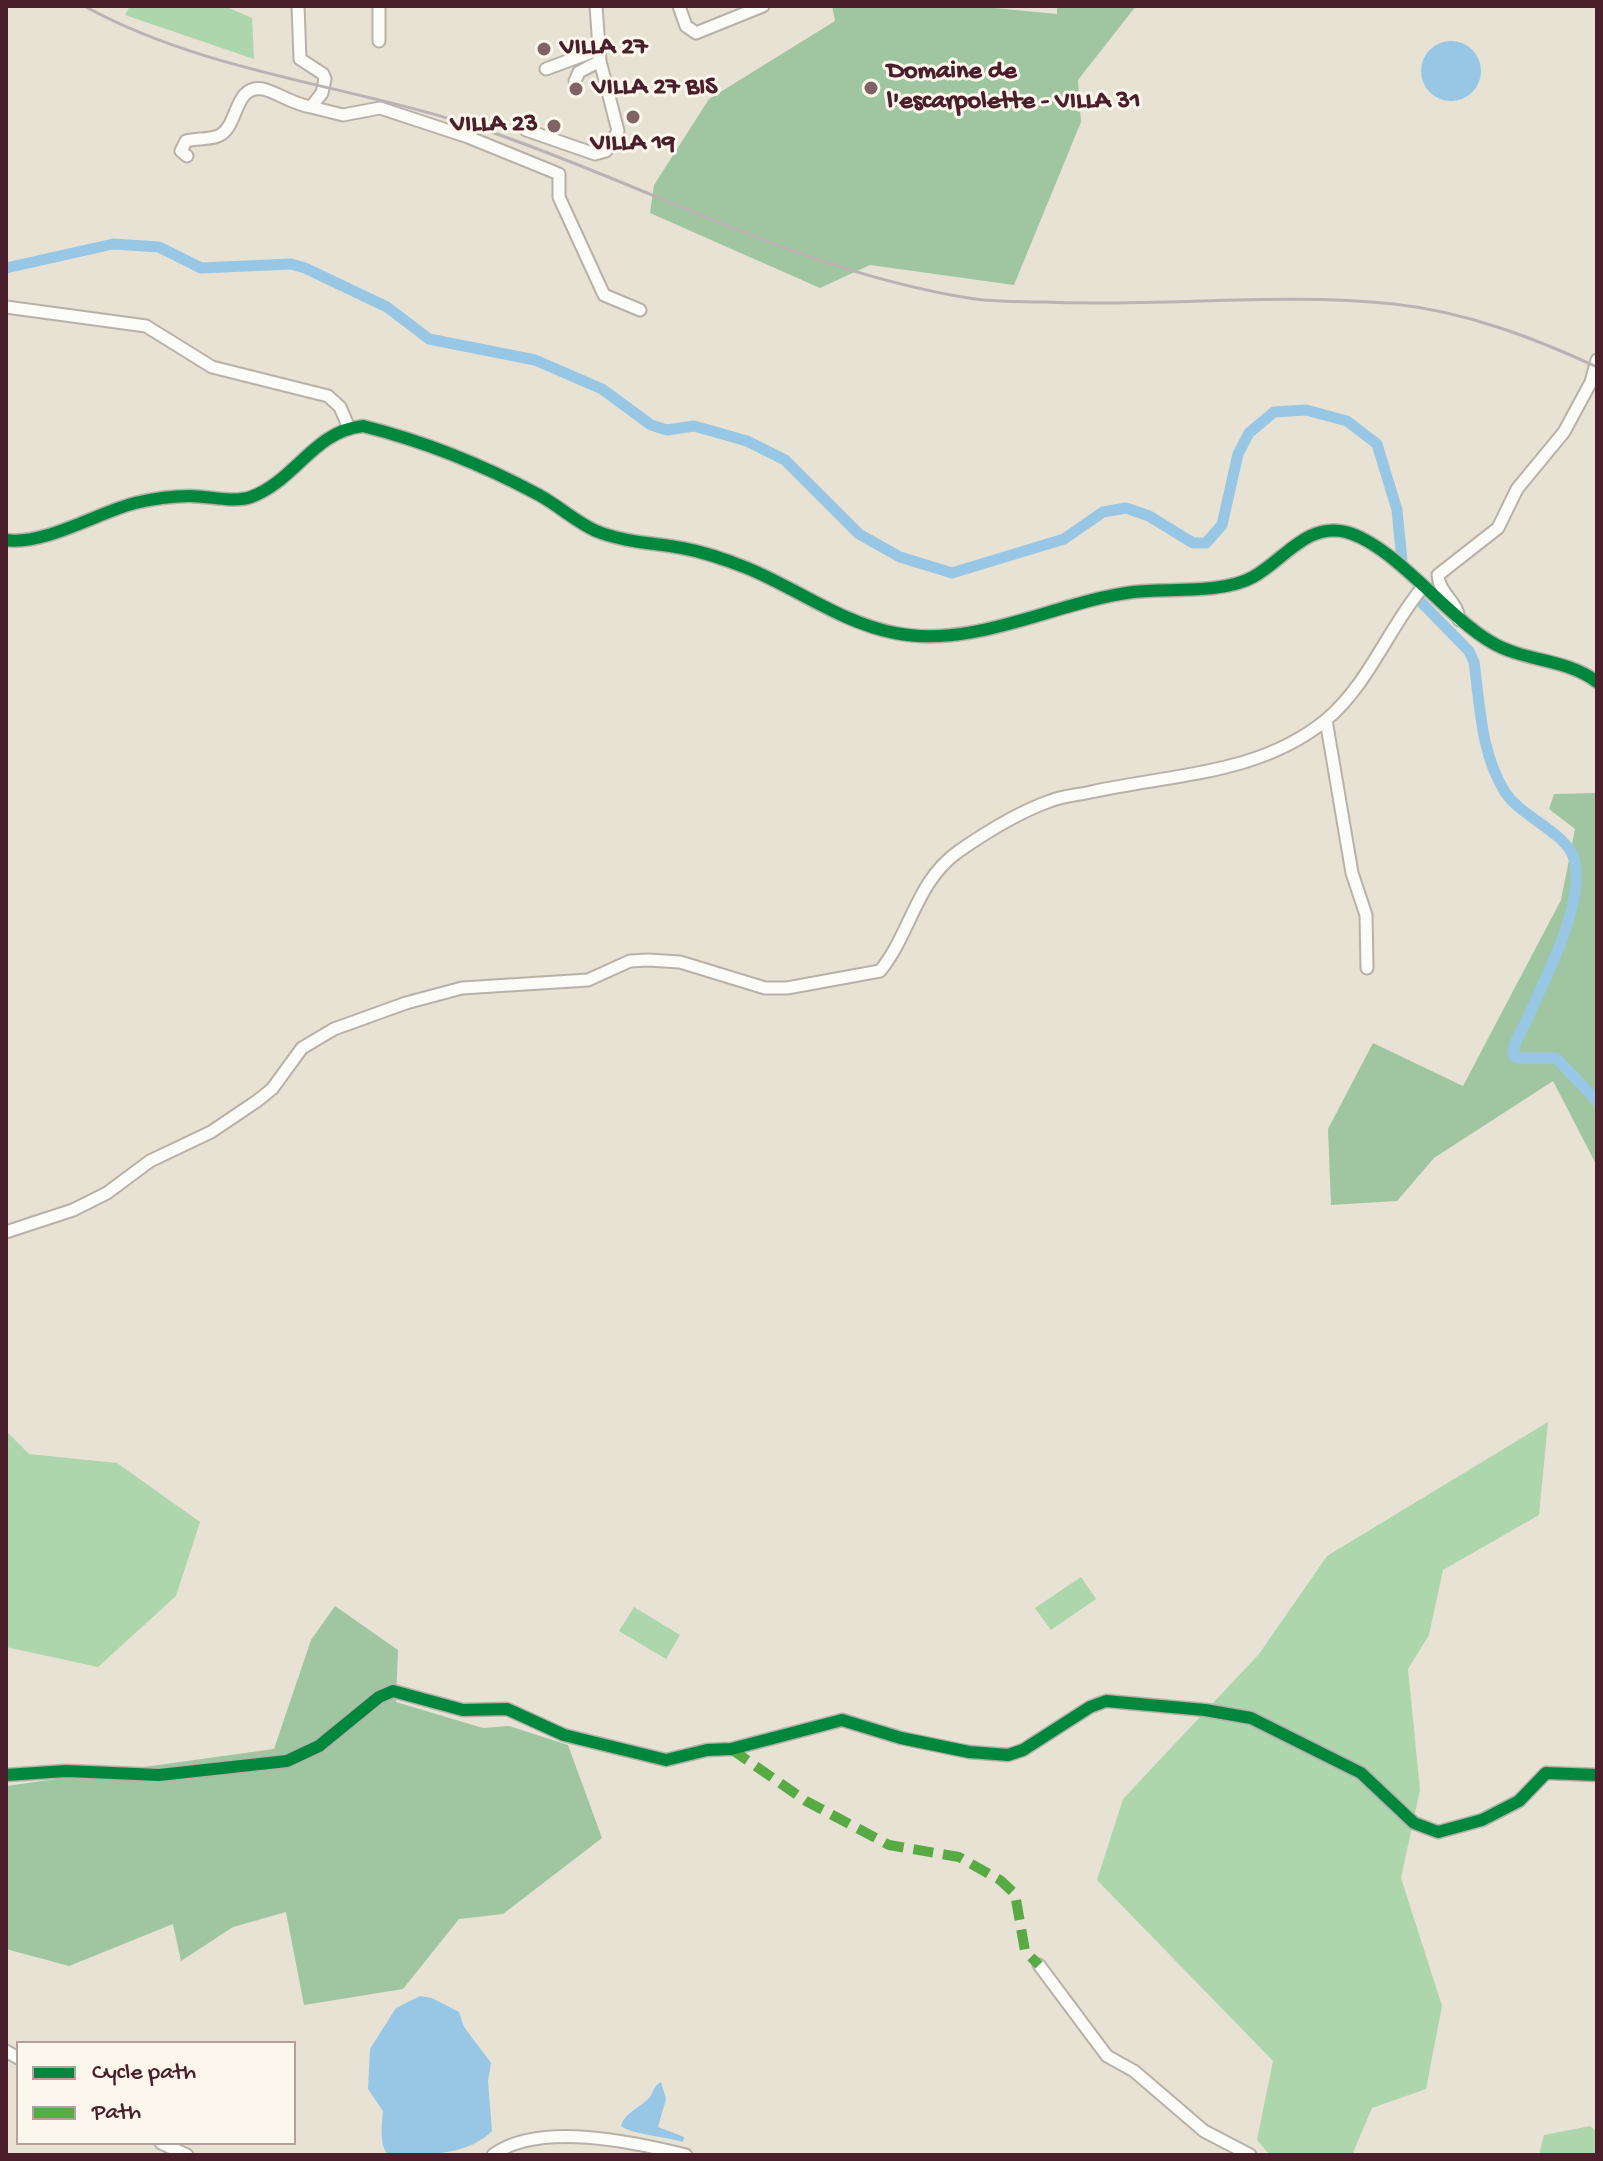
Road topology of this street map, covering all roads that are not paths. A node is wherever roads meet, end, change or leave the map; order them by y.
1 (298, 6) edge
2 (379, 6) edge
3 (596, 6) edge
4 (679, 6) edge
5 (763, 6) edge
6 (379, 41) dead end
7 (600, 55) junction
8 (546, 69) dead end
9 (575, 81) dead end
10 (311, 107) junction
11 (526, 130) dead end
12 (187, 156) dead end
13 (6, 307) edge
14 (640, 310) dead end
15 (1597, 360) edge
16 (349, 428) junction
17 (6, 540) edge
18 (1422, 588) junction
19 (1459, 620) junction
20 (1597, 682) edge
21 (1326, 720) junction
22 (1367, 968) dead end
23 (6, 1232) edge
24 (6, 1775) edge
25 (1597, 1775) edge
26 (1039, 1965) dead end
27 (165, 2145) edge
28 (187, 2155) edge
29 (493, 2155) edge
30 (686, 2155) edge
31 (1250, 2155) edge

1 - 10 street
2 - 6 street
3 - 7 street
4 - 5 street
7 - 8 street
7 - 9 street
7 - 11 street
10 - 12 street
10 - 14 street
13 - 16 street
15 - 19 street
16 - 17 street
16 - 18 street
18 - 19 street
18 - 21 street
19 - 20 street
21 - 22 street
21 - 23 street
24 - 25 street
26 - 31 street
27 - 28 street
29 - 30 street

